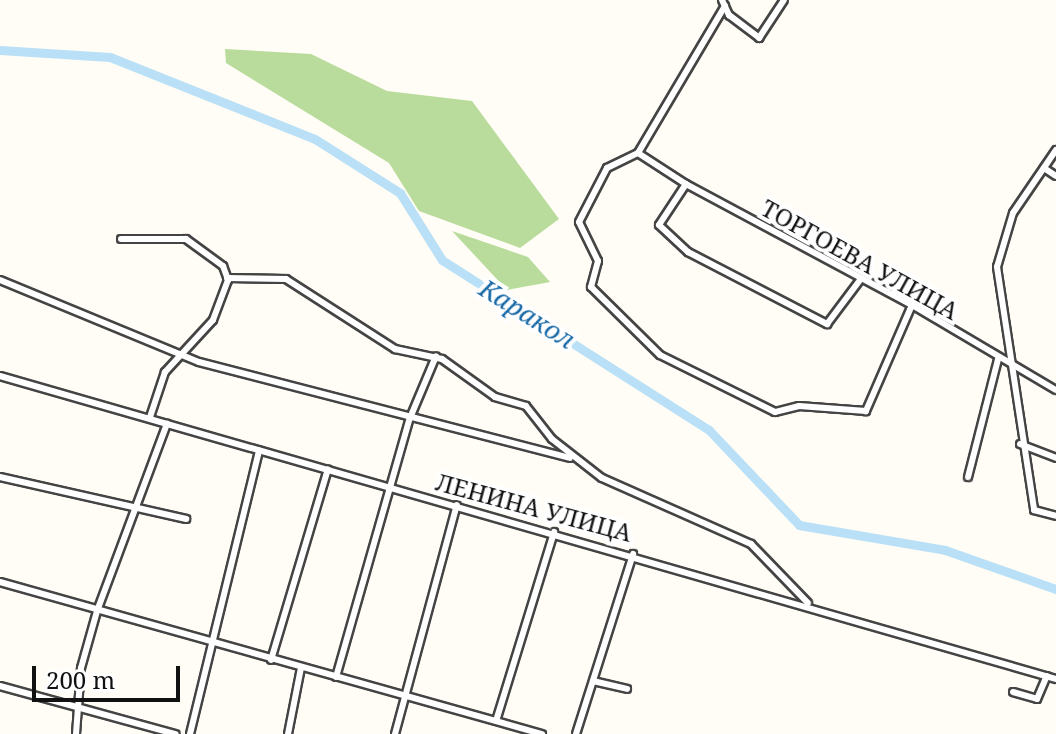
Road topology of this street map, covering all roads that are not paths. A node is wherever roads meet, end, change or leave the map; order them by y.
1 (784, 0) edge
2 (724, 3) edge
3 (1056, 150) edge
4 (638, 153) junction
5 (1044, 168) junction
6 (1056, 176) edge
7 (686, 184) junction
8 (121, 239) dead end
9 (227, 278) junction
10 (0, 280) edge
11 (860, 280) junction
12 (912, 305) junction
13 (178, 355) junction
14 (436, 356) junction
15 (998, 359) junction
16 (1013, 367) junction
17 (0, 376) edge
18 (1056, 390) edge
19 (150, 417) junction
20 (410, 418) junction
21 (167, 424) junction
22 (1020, 444) junction
23 (259, 450) junction
24 (1056, 458) edge
25 (573, 459) junction
26 (328, 469) junction
27 (0, 477) edge
28 (968, 477) dead end
29 (392, 487) junction
30 (457, 505) junction
31 (133, 506) junction
32 (1056, 516) edge
33 (186, 519) dead end
34 (554, 532) junction
35 (633, 554) junction
36 (0, 582) edge
37 (808, 603) junction
38 (97, 611) junction
39 (207, 642) junction
40 (271, 660) junction
41 (301, 668) junction
42 (1047, 676) junction
43 (336, 677) junction
44 (1056, 679) edge
45 (593, 681) junction
46 (0, 686) edge
47 (627, 689) dead end
48 (1013, 692) dead end
49 (403, 693) junction
50 (78, 708) junction
51 (496, 721) junction
52 (76, 734) edge
53 (176, 734) edge
54 (190, 734) edge
55 (288, 734) edge
56 (395, 734) edge
57 (542, 734) edge
58 (576, 734) edge

1 - 2 street
2 - 4 street
3 - 5 street
4 - 7 street, ТОРГОЕВА УЛИЦА
4 - 12 street
5 - 6 street
5 - 16 street
7 - 11 street, ТОРГОЕВА УЛИЦА
7 - 11 street
8 - 9 street
9 - 13 street
9 - 14 street
10 - 13 street
11 - 12 street, ТОРГОЕВА УЛИЦА
12 - 15 street, ТОРГОЕВА УЛИЦА
13 - 19 street
13 - 20 street
14 - 20 street
14 - 25 street
15 - 16 street, ТОРГОЕВА УЛИЦА
15 - 28 street
16 - 18 street, ТОРГОЕВА УЛИЦА
16 - 22 street
17 - 19 street, ЛЕНИНА УЛИЦА
19 - 21 street, ЛЕНИНА УЛИЦА
20 - 25 street
20 - 29 street
21 - 23 street, ЛЕНИНА УЛИЦА
21 - 31 street
22 - 24 street
22 - 32 street
23 - 26 street, ЛЕНИНА УЛИЦА
23 - 39 street
25 - 37 street
26 - 29 street, ЛЕНИНА УЛИЦА
26 - 40 street
27 - 31 street
29 - 30 street, ЛЕНИНА УЛИЦА
29 - 43 street
30 - 34 street, ЛЕНИНА УЛИЦА
30 - 49 street
31 - 33 street
31 - 38 street
34 - 35 street, ЛЕНИНА УЛИЦА
34 - 51 street
35 - 37 street, ЛЕНИНА УЛИЦА
35 - 45 street
36 - 38 street
37 - 42 street, ЛЕНИНА УЛИЦА
38 - 39 street
38 - 50 street
39 - 40 street
39 - 54 street
40 - 41 street
41 - 43 street
41 - 55 street
42 - 44 street, ЛЕНИНА УЛИЦА
42 - 48 street
43 - 49 street
45 - 47 street
45 - 58 street
46 - 50 street
49 - 51 street
49 - 56 street
50 - 52 street
50 - 53 street
51 - 57 street

